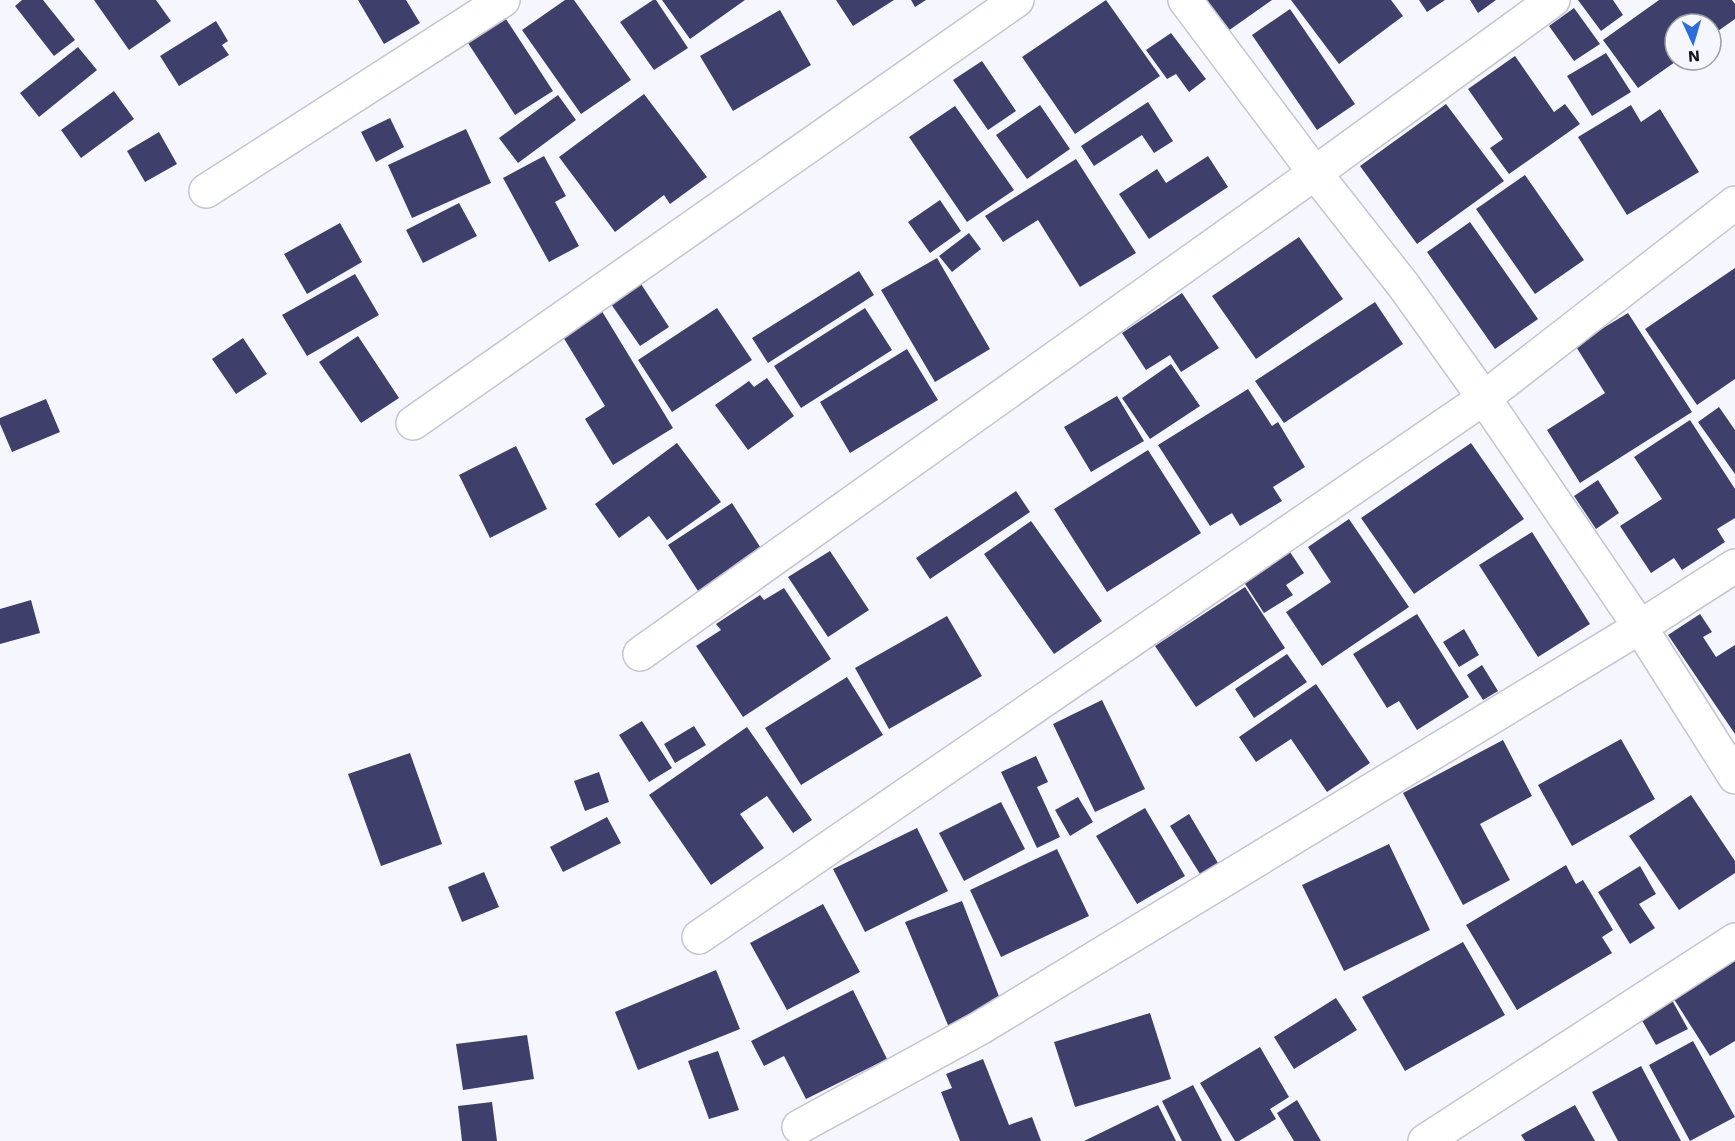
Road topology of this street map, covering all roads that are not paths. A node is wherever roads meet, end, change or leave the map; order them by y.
1 (503, 0) edge
2 (1017, 0) edge
3 (1185, 0) edge
4 (1553, 0) edge
5 (1315, 173) junction
6 (206, 191) dead end
7 (1735, 203) edge
8 (1484, 398) junction
9 (413, 423) dead end
10 (1735, 566) edge
11 (1640, 627) junction
12 (640, 654) dead end
13 (1735, 777) edge
14 (699, 937) dead end
15 (1735, 940) edge
16 (799, 1127) dead end
17 (1425, 1141) edge

1 - 6 street
2 - 9 street
3 - 5 street
4 - 5 street
5 - 8 street
5 - 12 street
7 - 8 street
8 - 11 street
8 - 14 street
10 - 11 street
11 - 13 street
11 - 16 street
15 - 17 street

